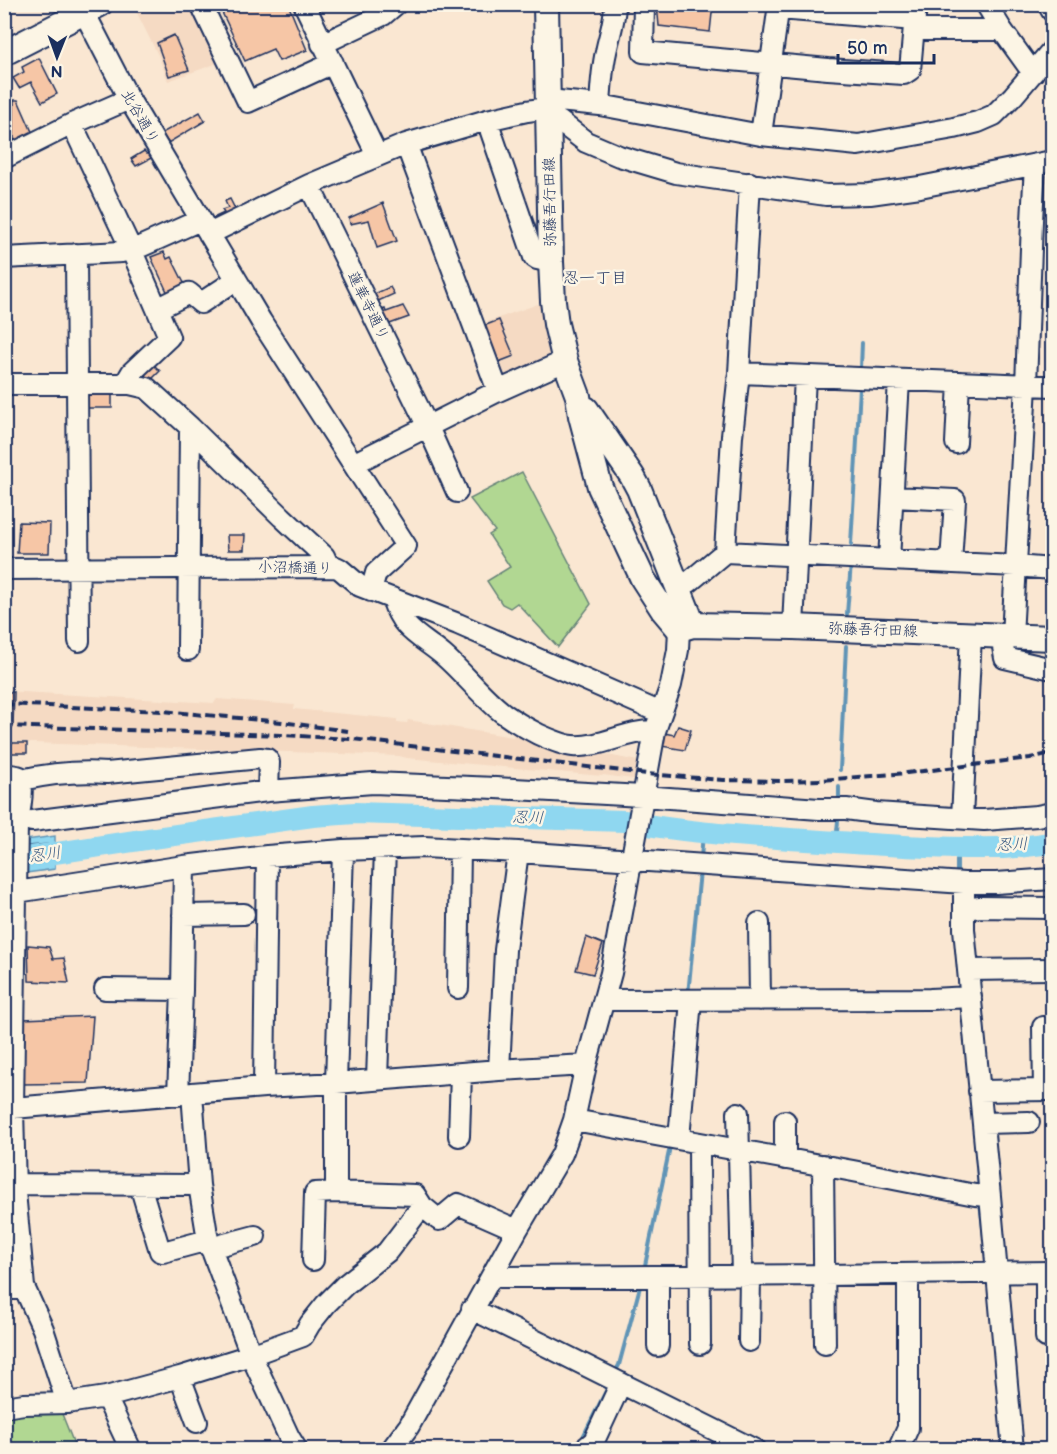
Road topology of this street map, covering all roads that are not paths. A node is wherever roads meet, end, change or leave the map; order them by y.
1 (201, 4) edge
2 (304, 4) edge
3 (396, 4) edge
4 (546, 4) edge
5 (615, 4) edge
6 (644, 4) edge
7 (986, 4) edge
8 (1048, 4) edge
9 (779, 7) edge
10 (92, 8) edge
11 (1053, 11) edge
12 (915, 18) edge
13 (1002, 30) junction
14 (322, 44) junction
15 (1053, 50) edge
16 (4, 53) edge
17 (333, 63) junction
18 (771, 65) junction
19 (1033, 73) junction
20 (129, 99) junction
21 (600, 105) junction
22 (548, 109) junction
23 (487, 120) junction
24 (72, 124) junction
25 (761, 135) junction
26 (406, 144) junction
27 (377, 155) junction
28 (4, 158) edge
29 (1044, 163) edge
30 (750, 183) junction
31 (309, 185) junction
32 (204, 227) junction
33 (131, 249) junction
34 (76, 254) junction
35 (4, 258) edge
36 (551, 262) junction
37 (236, 280) junction
38 (157, 309) junction
39 (565, 361) junction
40 (739, 373) junction
41 (805, 376) junction
42 (899, 380) junction
43 (959, 382) junction
44 (4, 384) edge
45 (77, 384) junction
46 (130, 384) junction
47 (1026, 385) junction
48 (1053, 386) edge
49 (498, 391) junction
50 (578, 396) junction
51 (190, 427) junction
52 (428, 427) junction
53 (956, 443) dead end
54 (353, 464) junction
55 (457, 492) dead end
56 (893, 497) junction
57 (725, 552) junction
58 (797, 555) junction
59 (889, 560) junction
60 (951, 563) junction
61 (1016, 566) junction
62 (189, 567) junction
63 (329, 567) junction
64 (80, 568) junction
65 (4, 569) edge
66 (1053, 569) edge
67 (679, 587) junction
68 (370, 591) junction
69 (392, 598) junction
70 (686, 627) junction
71 (793, 627) junction
72 (970, 635) junction
73 (1006, 636) junction
74 (1053, 638) edge
75 (79, 641) dead end
76 (188, 651) dead end
77 (1053, 669) edge
78 (658, 722) junction
79 (4, 764) edge
80 (17, 780) edge
81 (268, 791) junction
82 (642, 798) junction
83 (4, 804) edge
84 (1053, 813) edge
85 (962, 818) junction
86 (18, 820) edge
87 (385, 849) junction
88 (460, 849) junction
89 (343, 850) junction
90 (518, 852) junction
91 (267, 856) junction
92 (631, 858) junction
93 (184, 866) junction
94 (1053, 879) edge
95 (964, 883) junction
96 (13, 891) edge
97 (1053, 908) edge
98 (964, 909) junction
99 (244, 914) dead end
100 (183, 915) junction
101 (759, 923) dead end
102 (1053, 969) edge
103 (969, 970) junction
104 (458, 988) dead end
105 (105, 989) dead end
106 (182, 990) junction
107 (971, 997) junction
108 (604, 1000) junction
109 (691, 1000) junction
110 (760, 1000) junction
111 (1043, 1027) dead end
112 (585, 1065) junction
113 (499, 1070) junction
114 (461, 1073) junction
115 (377, 1079) junction
116 (336, 1083) junction
117 (264, 1087) junction
118 (1048, 1090) edge
119 (979, 1091) junction
120 (185, 1094) junction
121 (9, 1108) edge
122 (738, 1113) dead end
123 (574, 1120) junction
124 (785, 1121) dead end
125 (1029, 1122) dead end
126 (983, 1123) junction
127 (459, 1136) dead end
128 (679, 1139) junction
129 (699, 1143) junction
130 (739, 1151) junction
131 (785, 1159) junction
132 (823, 1166) junction
133 (14, 1184) junction
134 (140, 1185) junction
135 (199, 1185) junction
136 (336, 1192) junction
137 (990, 1196) junction
138 (422, 1206) junction
139 (517, 1230) junction
140 (255, 1236) dead end
141 (209, 1244) junction
142 (313, 1260) dead end
143 (997, 1272) junction
144 (1049, 1272) edge
145 (908, 1274) junction
146 (493, 1275) junction
147 (825, 1275) junction
148 (658, 1276) junction
149 (699, 1276) junction
150 (746, 1276) junction
151 (14, 1288) edge
152 (472, 1309) junction
153 (1046, 1337) dead end
154 (749, 1341) dead end
155 (700, 1344) dead end
156 (825, 1344) dead end
157 (658, 1346) dead end
158 (251, 1355) junction
159 (180, 1377) junction
160 (621, 1383) junction
161 (106, 1397) junction
162 (68, 1403) junction
163 (4, 1407) edge
164 (197, 1422) dead end
165 (590, 1447) edge
166 (131, 1449) edge
167 (297, 1449) edge
168 (391, 1449) edge
169 (754, 1449) edge
170 (898, 1449) edge
171 (1013, 1449) edge

1 - 17 street
2 - 14 street
3 - 14 street
4 - 22 main road, 弥藤吾行田線
5 - 21 street
6 - 18 street
7 - 13 street
8 - 11 street
9 - 12 street
9 - 18 street
10 - 16 main road
10 - 20 street, 北谷通り
12 - 13 street
12 - 18 street
13 - 19 street
14 - 17 street
15 - 19 street
17 - 27 street
18 - 25 street
19 - 25 street
20 - 24 street
20 - 32 street, 北谷通り
21 - 22 street
21 - 25 street
22 - 23 street
22 - 30 street
22 - 36 main road, 弥藤吾行田線
23 - 26 street
23 - 36 street
24 - 28 street
24 - 33 street
26 - 27 street
26 - 49 street
27 - 31 street
29 - 30 street
29 - 47 street
30 - 40 street
31 - 32 street
31 - 52 street, 蓮華寺通り
32 - 33 street
32 - 37 street, 北谷通り
33 - 34 street
33 - 38 street
34 - 35 street
34 - 45 street
36 - 39 main road, 弥藤吾行田線
37 - 38 street
37 - 54 street, 北谷通り
38 - 46 street
39 - 49 street
39 - 50 main road, 弥藤吾行田線
40 - 41 street
40 - 57 street
41 - 42 street
41 - 58 street
42 - 43 street
42 - 56 street
43 - 47 street
43 - 53 street
44 - 45 street
45 - 46 street
45 - 64 street
46 - 51 street
47 - 48 street
47 - 61 street
49 - 52 street
50 - 67 main road, 弥藤吾行田線
50 - 70 main road, 弥藤吾行田線
51 - 62 street
51 - 63 street
52 - 54 street
52 - 55 street, 蓮華寺通り
54 - 68 street, 北谷通り
56 - 59 street
56 - 60 street
57 - 58 street
57 - 67 street
58 - 59 street
58 - 71 street
59 - 60 street
60 - 61 street
61 - 66 street
61 - 73 street
62 - 63 street, 小沼橋通り
62 - 64 street, 小沼橋通り
62 - 76 street
63 - 68 street, 小沼橋通り
64 - 65 street, 小沼橋通り
64 - 75 street
67 - 70 main road, 弥藤吾行田線
68 - 69 street, 小沼橋通り
69 - 78 street, 小沼橋通り
69 - 78 street
70 - 71 main road, 弥藤吾行田線
70 - 78 street
71 - 72 main road, 弥藤吾行田線
72 - 73 main road, 弥藤吾行田線
72 - 85 street
73 - 74 main road, 弥藤吾行田線
73 - 77 street
78 - 82 street
79 - 80 street
80 - 81 street
80 - 83 street
80 - 86 street
81 - 82 street
81 - 86 street
82 - 85 street
82 - 92 street
84 - 85 street
86 - 96 street
87 - 88 street
87 - 89 street
87 - 115 street
88 - 90 street
88 - 104 street
89 - 91 street
89 - 116 street
90 - 92 street
90 - 113 street
91 - 93 street
91 - 117 street
92 - 95 street
92 - 108 street
93 - 96 street
93 - 100 street
94 - 95 street
95 - 98 street
96 - 121 street
97 - 98 street
98 - 103 street
99 - 100 street
100 - 106 street
101 - 110 street
102 - 103 street
103 - 107 street
105 - 106 street
106 - 120 street
107 - 110 street
107 - 119 street
108 - 109 street
108 - 112 street
109 - 110 street
109 - 128 street
111 - 118 street
112 - 113 street
112 - 123 street
113 - 114 street
114 - 115 street
114 - 127 street
115 - 116 street
116 - 117 street
116 - 136 street
117 - 120 street
118 - 119 street
119 - 126 street
120 - 121 street
120 - 135 street
121 - 133 street
122 - 130 street
123 - 128 street
123 - 139 street
124 - 131 street
125 - 126 street
126 - 137 street
128 - 129 street
129 - 130 street
129 - 149 street
130 - 131 street
130 - 150 street
131 - 132 street
132 - 137 street
132 - 147 street
133 - 134 street
133 - 151 street
134 - 135 street
134 - 141 street
135 - 141 street
136 - 138 street
136 - 142 street
137 - 143 street
138 - 139 street
138 - 158 street
139 - 146 street
140 - 141 street
141 - 158 street
143 - 144 street
143 - 145 street
143 - 171 street
144 - 153 street
145 - 147 street
145 - 170 street
146 - 148 street
146 - 152 street
147 - 150 street
147 - 156 street
148 - 149 street
148 - 157 street
149 - 150 street
149 - 155 street
150 - 154 street
151 - 162 street
152 - 160 street
152 - 168 street
158 - 159 street
158 - 167 street
159 - 161 street
159 - 164 street
160 - 165 street
160 - 169 street
161 - 162 street
161 - 166 street
162 - 163 street

